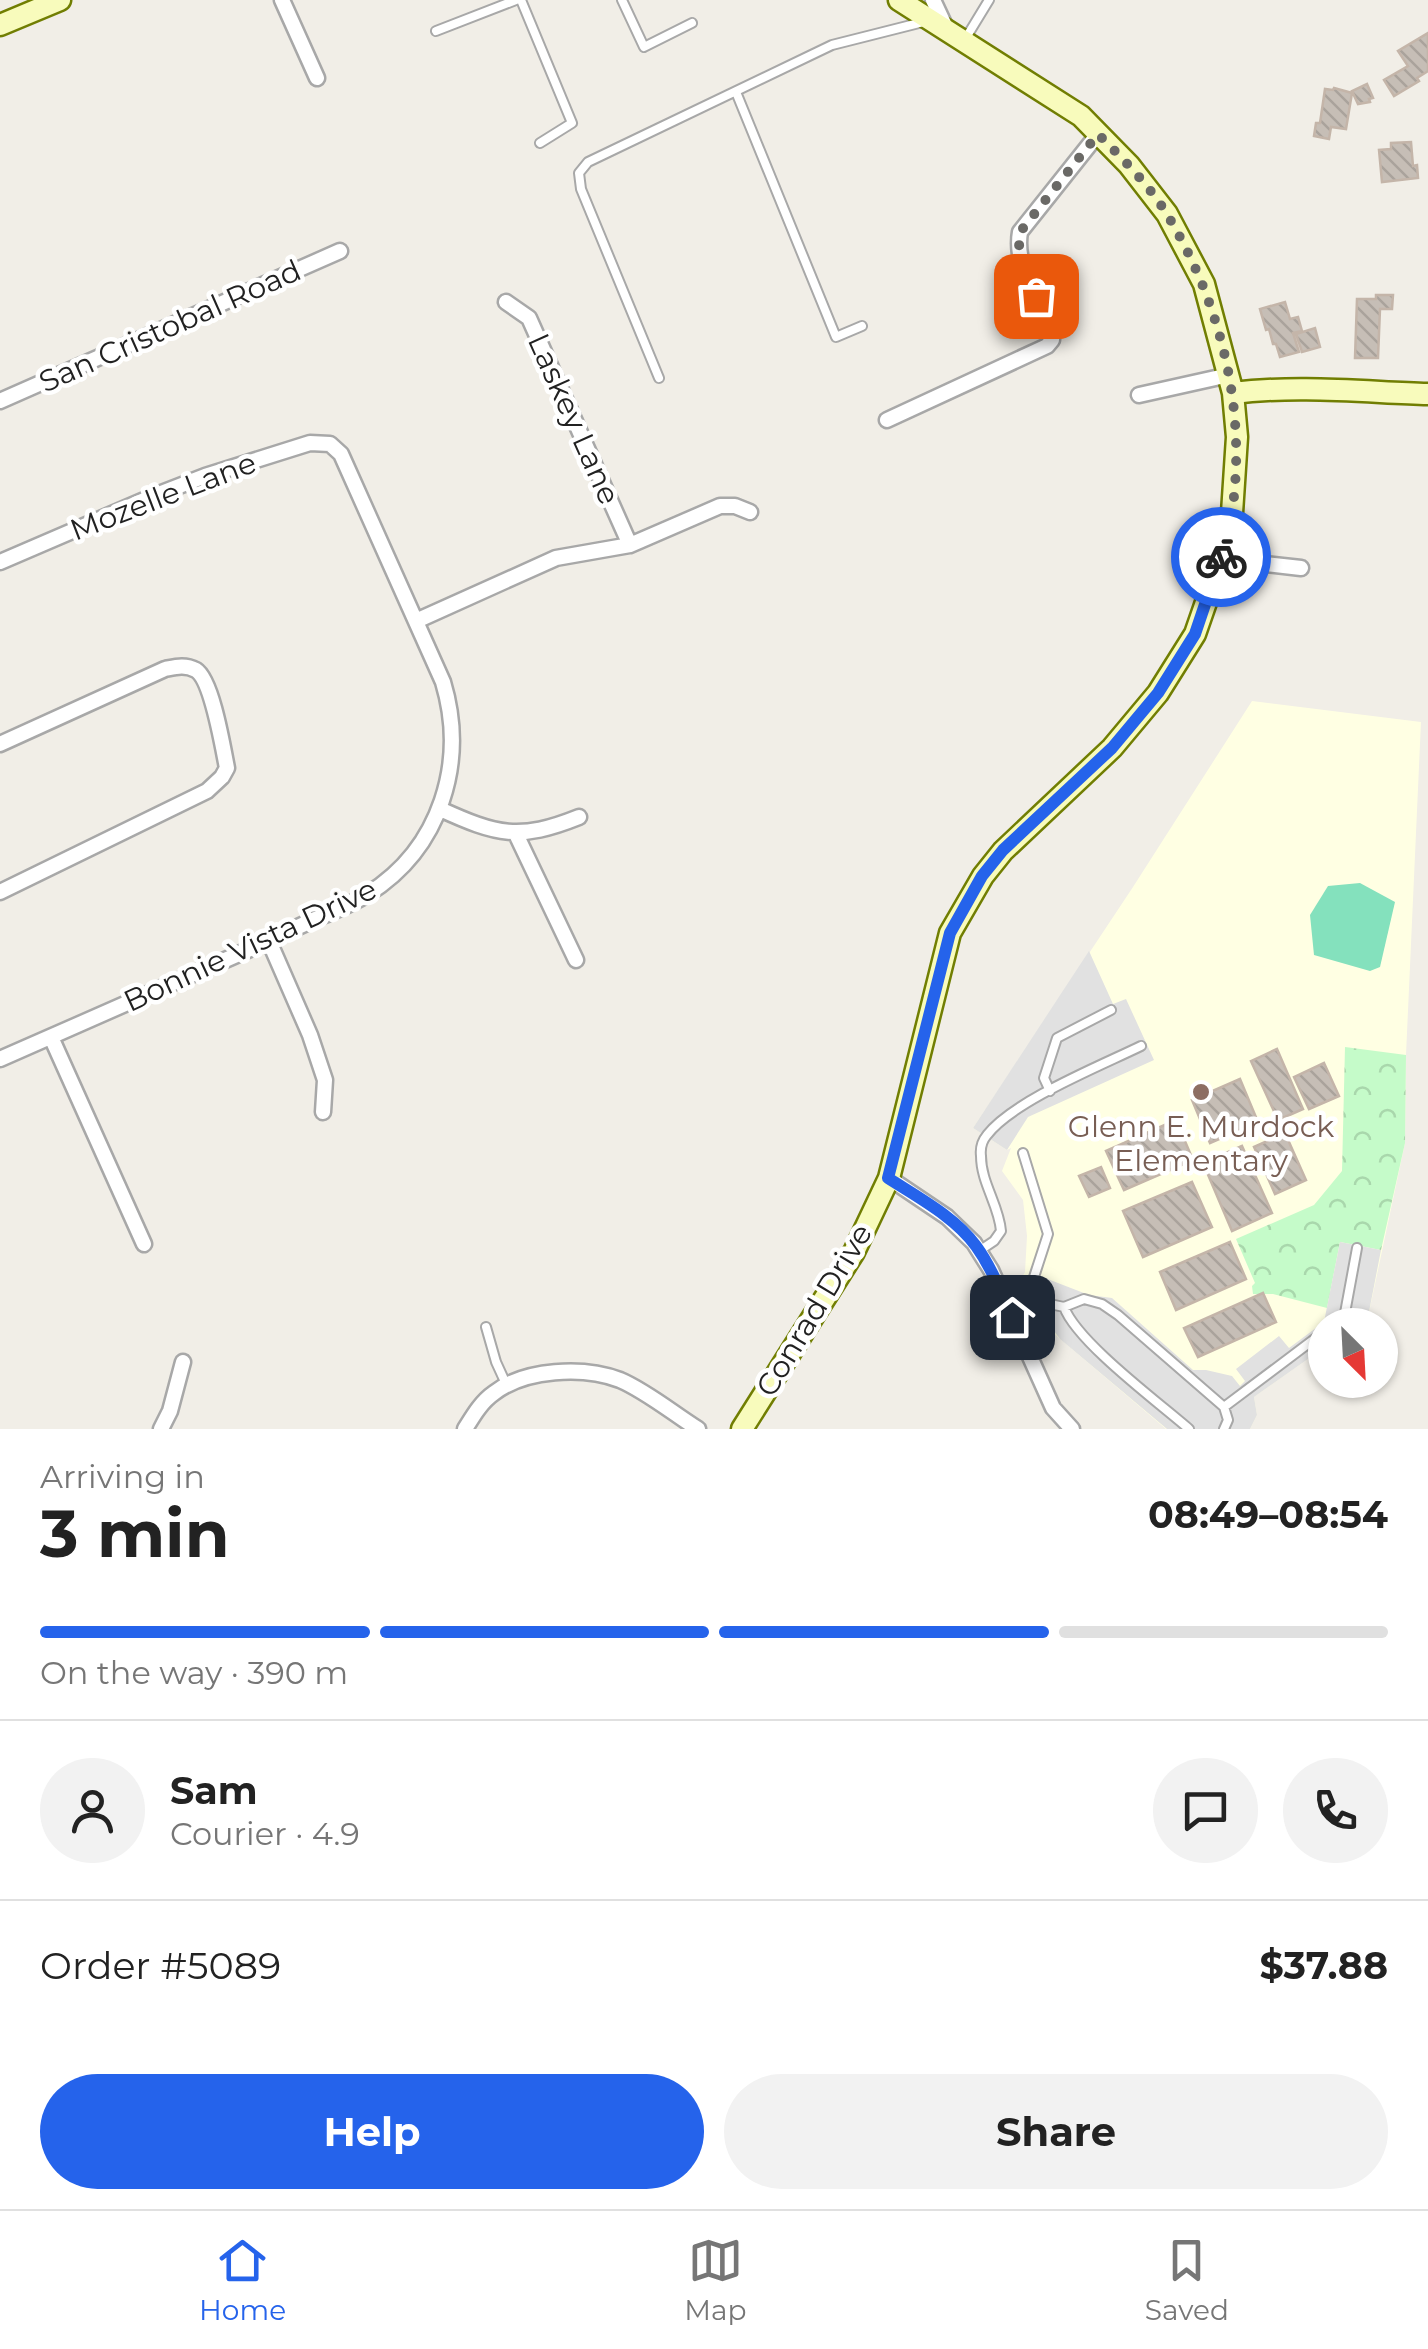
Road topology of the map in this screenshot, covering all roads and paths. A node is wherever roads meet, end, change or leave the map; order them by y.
1 (60, 0) edge
2 (282, 0) edge
3 (519, 0) edge
4 (622, 0) edge
5 (899, 0) edge
6 (989, 0) edge
7 (692, 23) dead end
8 (944, 23) edge
9 (0, 24) edge
10 (436, 31) dead end
11 (317, 78) dead end
12 (736, 92) junction
13 (1098, 134) junction
14 (540, 142) dead end
15 (340, 251) dead end
16 (506, 302) dead end
17 (862, 326) dead end
18 (659, 378) dead end
19 (1231, 384) junction
20 (1428, 394) edge
21 (1139, 395) dead end
22 (0, 402) edge
23 (887, 420) dead end
24 (330, 444) joint
25 (750, 512) dead end
26 (630, 546) junction
27 (1221, 559) junction
28 (0, 562) edge
29 (1301, 568) dead end
30 (416, 621) junction
31 (0, 744) edge
32 (440, 809) junction
33 (579, 817) dead end
34 (516, 834) junction
35 (0, 892) edge
36 (269, 941) junction
37 (576, 960) dead end
38 (1112, 1010) dead end
39 (51, 1037) junction
40 (1141, 1046) dead end
41 (0, 1059) edge
42 (1050, 1091) junction
43 (324, 1112) dead end
44 (1022, 1153) dead end
45 (888, 1178) junction
46 (144, 1244) dead end
47 (1358, 1248) dead end
48 (979, 1250) junction
49 (1044, 1303) junction
50 (1064, 1306) junction
51 (1347, 1308) edge
52 (1012, 1317) junction
53 (486, 1326) dead end
54 (1308, 1344) edge
55 (183, 1362) dead end
56 (507, 1386) junction
57 (1224, 1407) junction
58 (161, 1429) edge
59 (464, 1429) edge
60 (698, 1429) edge
61 (742, 1429) edge
62 (1072, 1429) edge
63 (1189, 1429) edge
64 (1224, 1429) edge

1 - 9 street
2 - 11 street
3 - 10 lane
3 - 14 lane
4 - 7 lane
5 - 8 street, Conrad Drive
6 - 8 lane
8 - 12 lane
8 - 13 street, Conrad Drive
12 - 17 lane
12 - 18 lane
13 - 19 street, Conrad Drive
13 - 23 street
15 - 22 street, San Cristobal Road
16 - 26 street, Laskey Lane
19 - 20 street
19 - 21 street
19 - 27 street, Conrad Drive
24 - 28 street, Mozelle Lane
24 - 30 street, Bonnie Vista Drive
25 - 26 street
26 - 30 street
27 - 29 street
27 - 45 street, Conrad Drive
30 - 32 street, Bonnie Vista Drive
31 - 35 street
32 - 34 street
32 - 36 street, Bonnie Vista Drive
33 - 34 street
34 - 37 street
36 - 39 street, Bonnie Vista Drive
36 - 43 street
38 - 42 lane
39 - 41 street, Bonnie Vista Drive
39 - 46 street
40 - 42 lane
42 - 48 lane
44 - 49 lane
45 - 48 street
45 - 61 street, Conrad Drive
47 - 51 lane
48 - 52 street
49 - 50 lane
49 - 52 lane
50 - 57 lane
50 - 63 lane
52 - 62 street
53 - 56 lane
54 - 57 lane
55 - 58 street
56 - 59 street
56 - 60 street
57 - 64 lane

